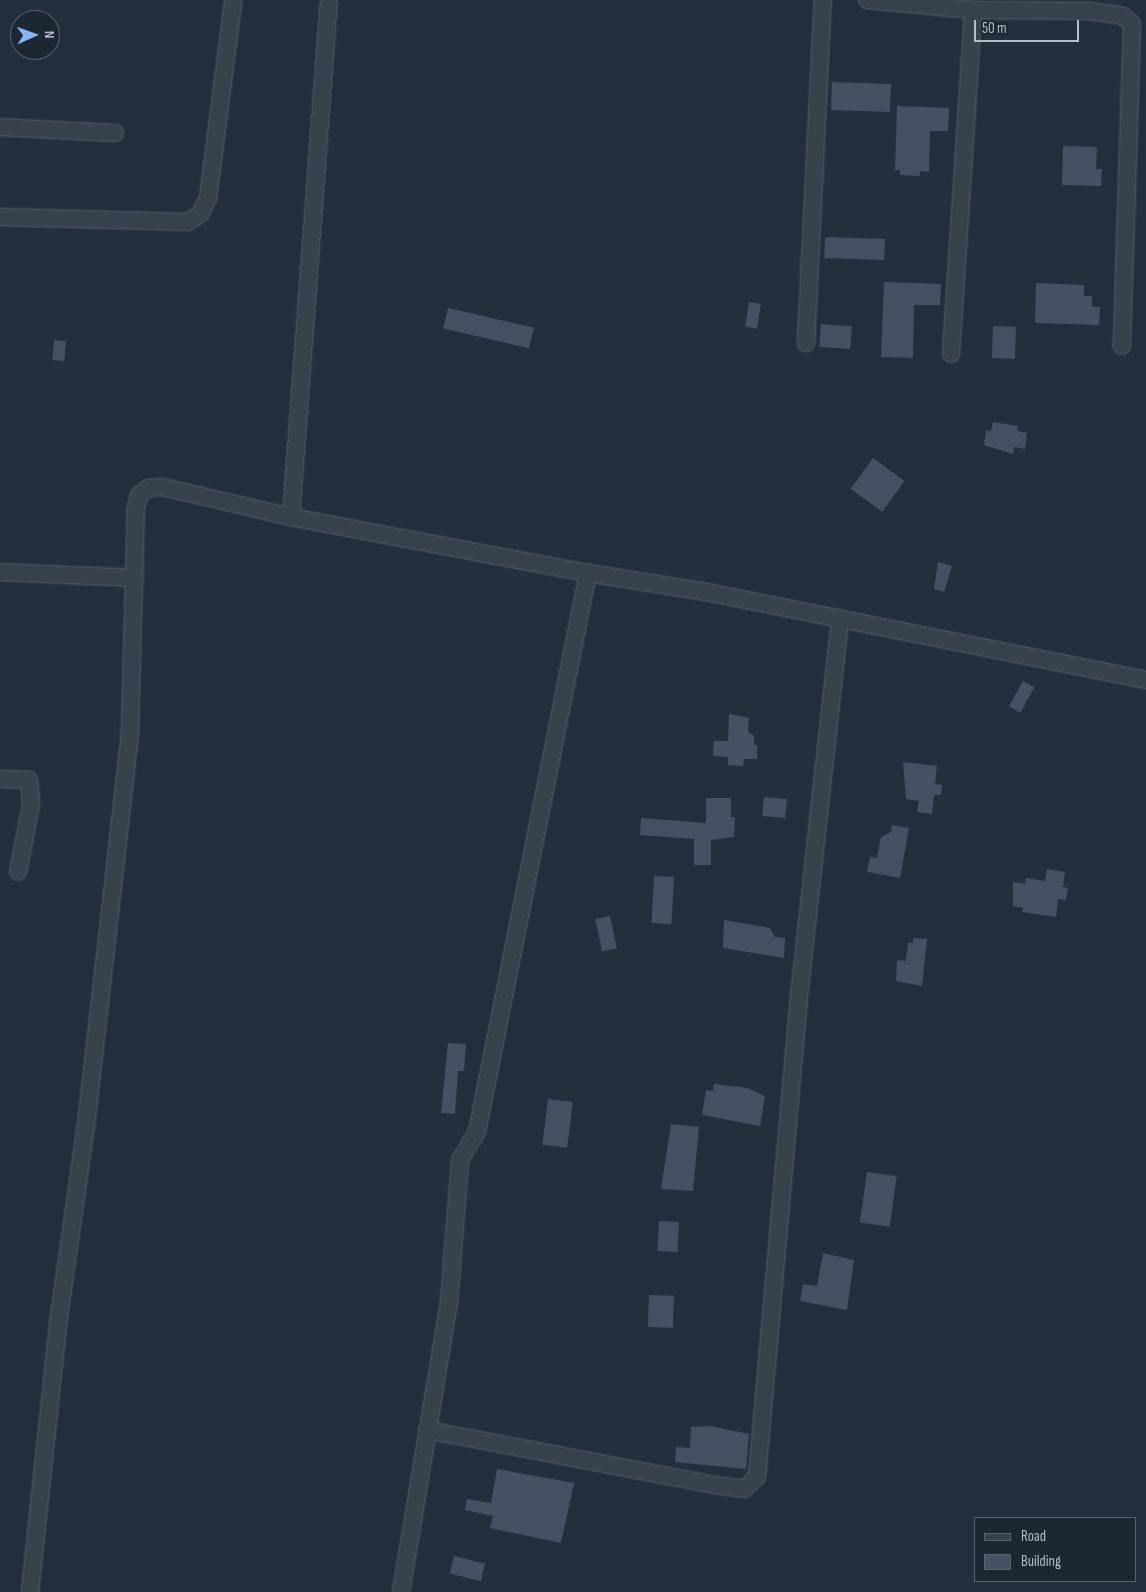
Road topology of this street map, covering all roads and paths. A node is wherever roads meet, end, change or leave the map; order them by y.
1 (329, 0) edge
2 (823, 0) edge
3 (867, 0) edge
4 (233, 2) dead end
5 (973, 10) junction
6 (0, 127) edge
7 (115, 133) dead end
8 (0, 218) edge
9 (806, 343) dead end
10 (1122, 346) dead end
11 (951, 354) dead end
12 (291, 516) junction
13 (0, 572) edge
14 (588, 572) junction
15 (135, 578) junction
16 (840, 618) junction
17 (1146, 680) edge
18 (0, 779) edge
19 (18, 872) dead end
20 (427, 1430) junction
21 (30, 1592) edge
22 (401, 1592) edge

1 - 12 street
2 - 9 street
3 - 5 street
4 - 8 street
5 - 10 street
5 - 11 street
6 - 7 street
12 - 14 street
12 - 15 street
13 - 15 street
14 - 16 street
14 - 20 street
15 - 21 street
16 - 17 street
16 - 20 street
18 - 19 street
20 - 22 street

